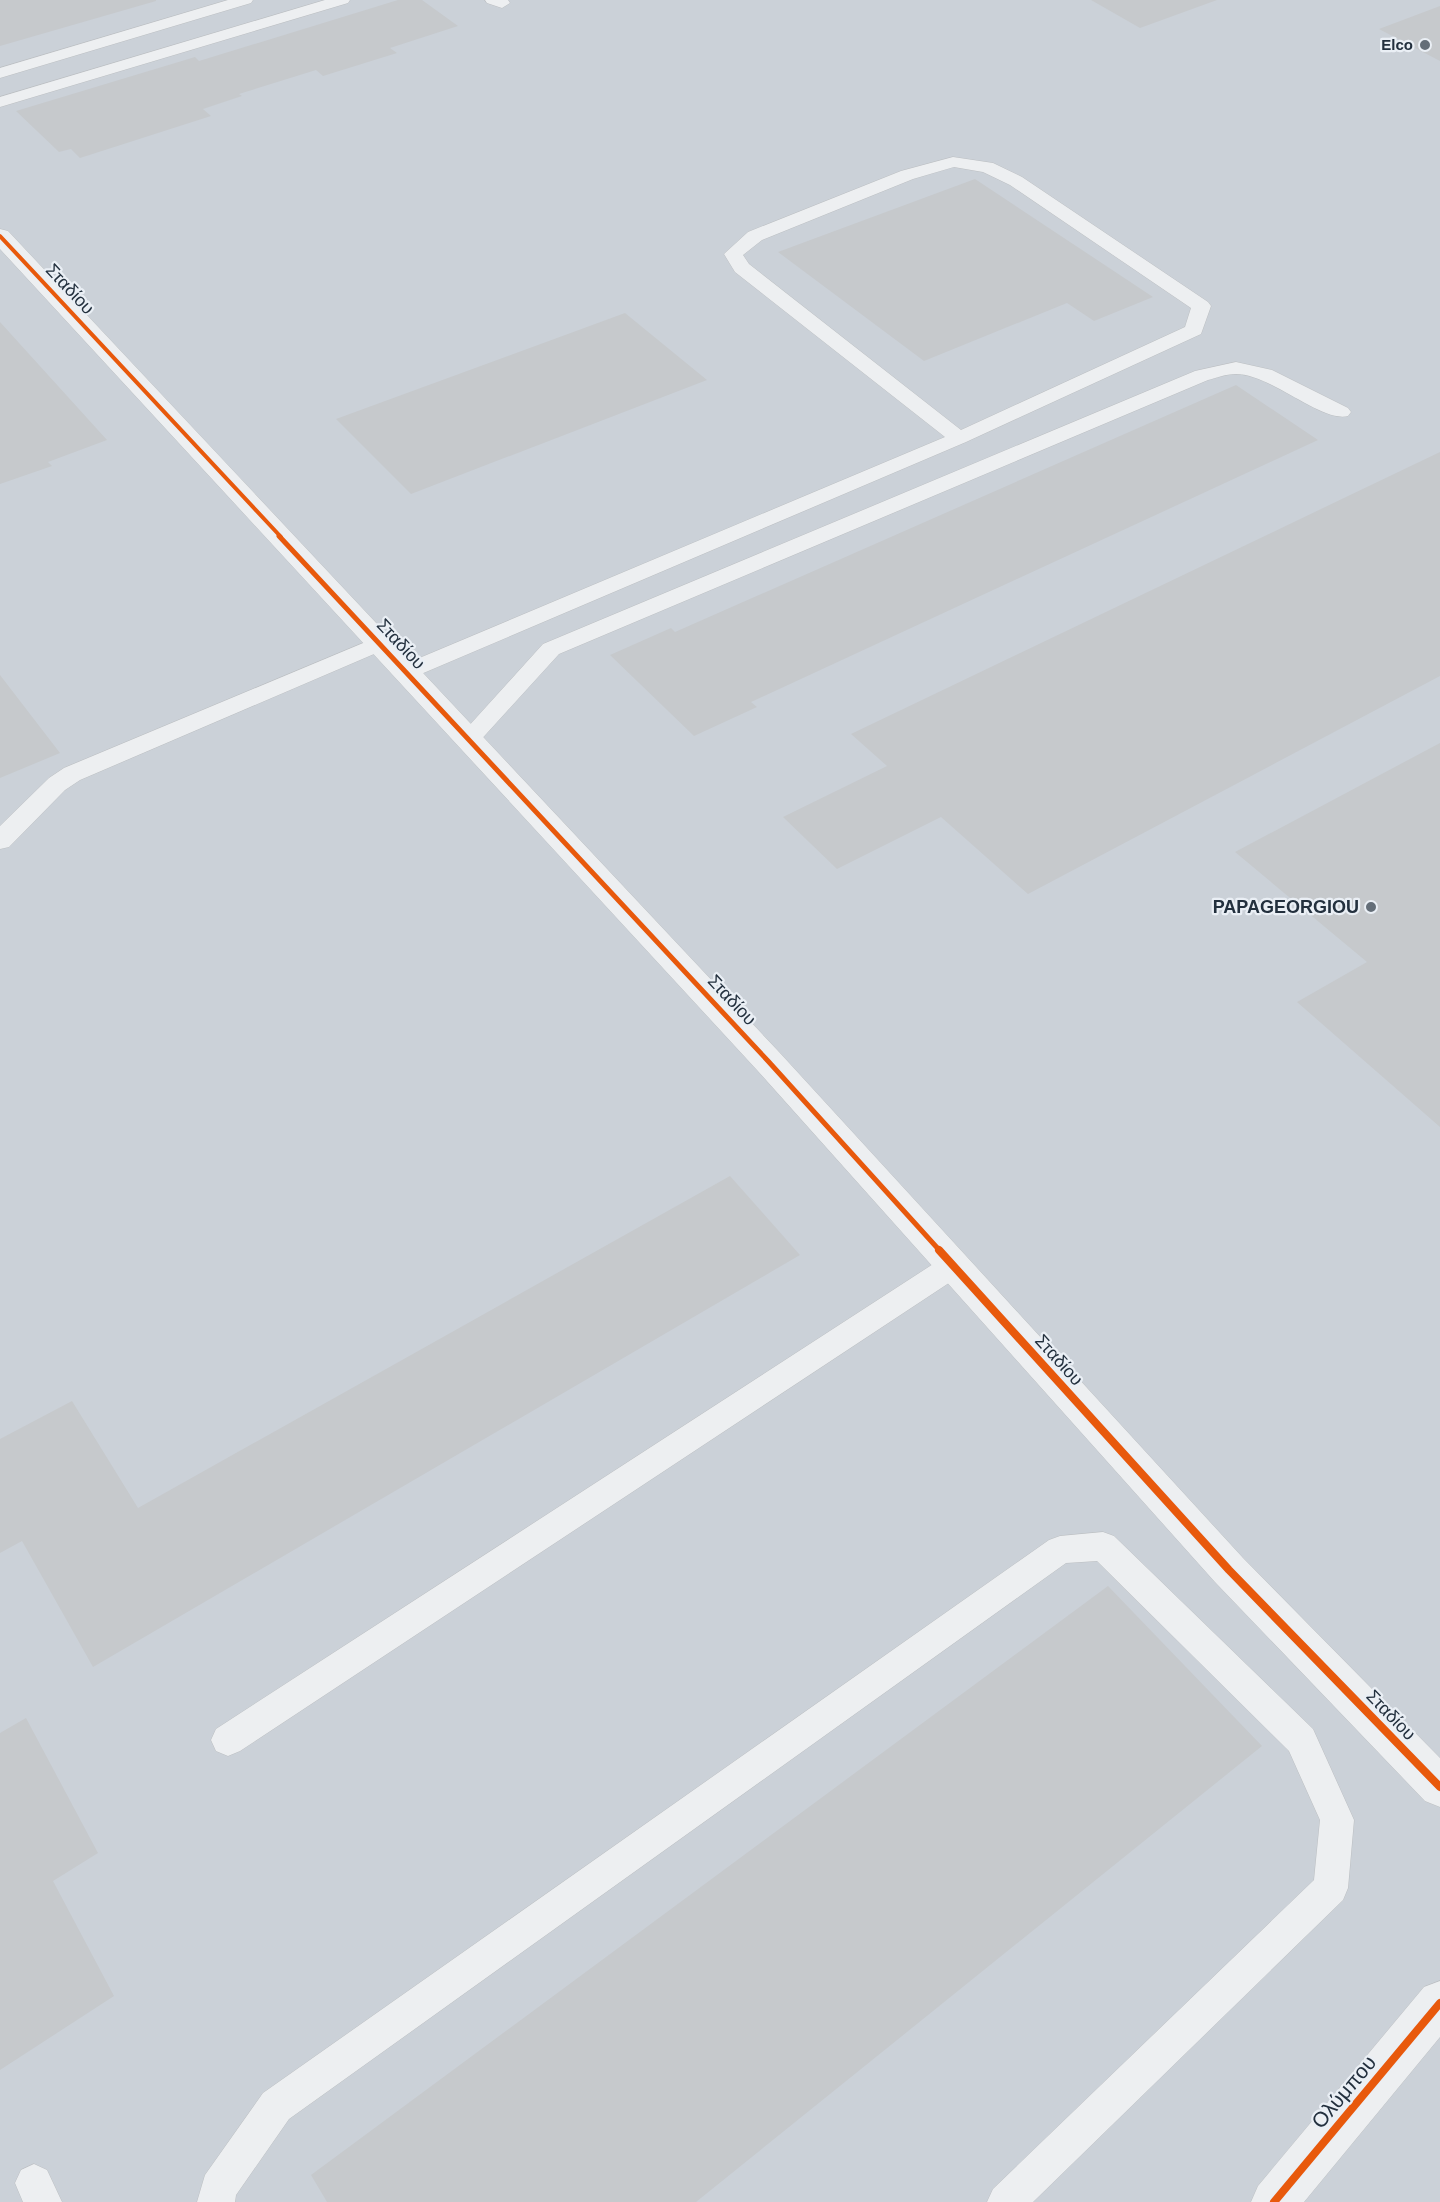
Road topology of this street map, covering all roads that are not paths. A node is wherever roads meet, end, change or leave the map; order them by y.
1 (245, 0) edge
2 (342, 0) edge
3 (0, 73) edge
4 (0, 102) edge
5 (0, 236) edge
6 (1341, 412) dead end
7 (959, 438) junction
8 (380, 644) junction
9 (406, 672) junction
10 (468, 739) junction
11 (0, 841) edge
12 (954, 1265) junction
13 (228, 1740) dead end
14 (1440, 1787) edge
15 (1440, 2003) edge
16 (216, 2202) edge
17 (1006, 2202) edge
18 (1274, 2202) edge

1 - 3 lane
2 - 4 lane
5 - 8 street, Σταδίου
6 - 10 lane
7 - 7 lane
7 - 9 lane
8 - 9 street, Σταδίου
8 - 11 lane
9 - 10 street, Σταδίου
10 - 12 street, Σταδίου
12 - 13 lane
12 - 14 street, Σταδίου
15 - 18 street, Ολύμπου
16 - 17 lane

